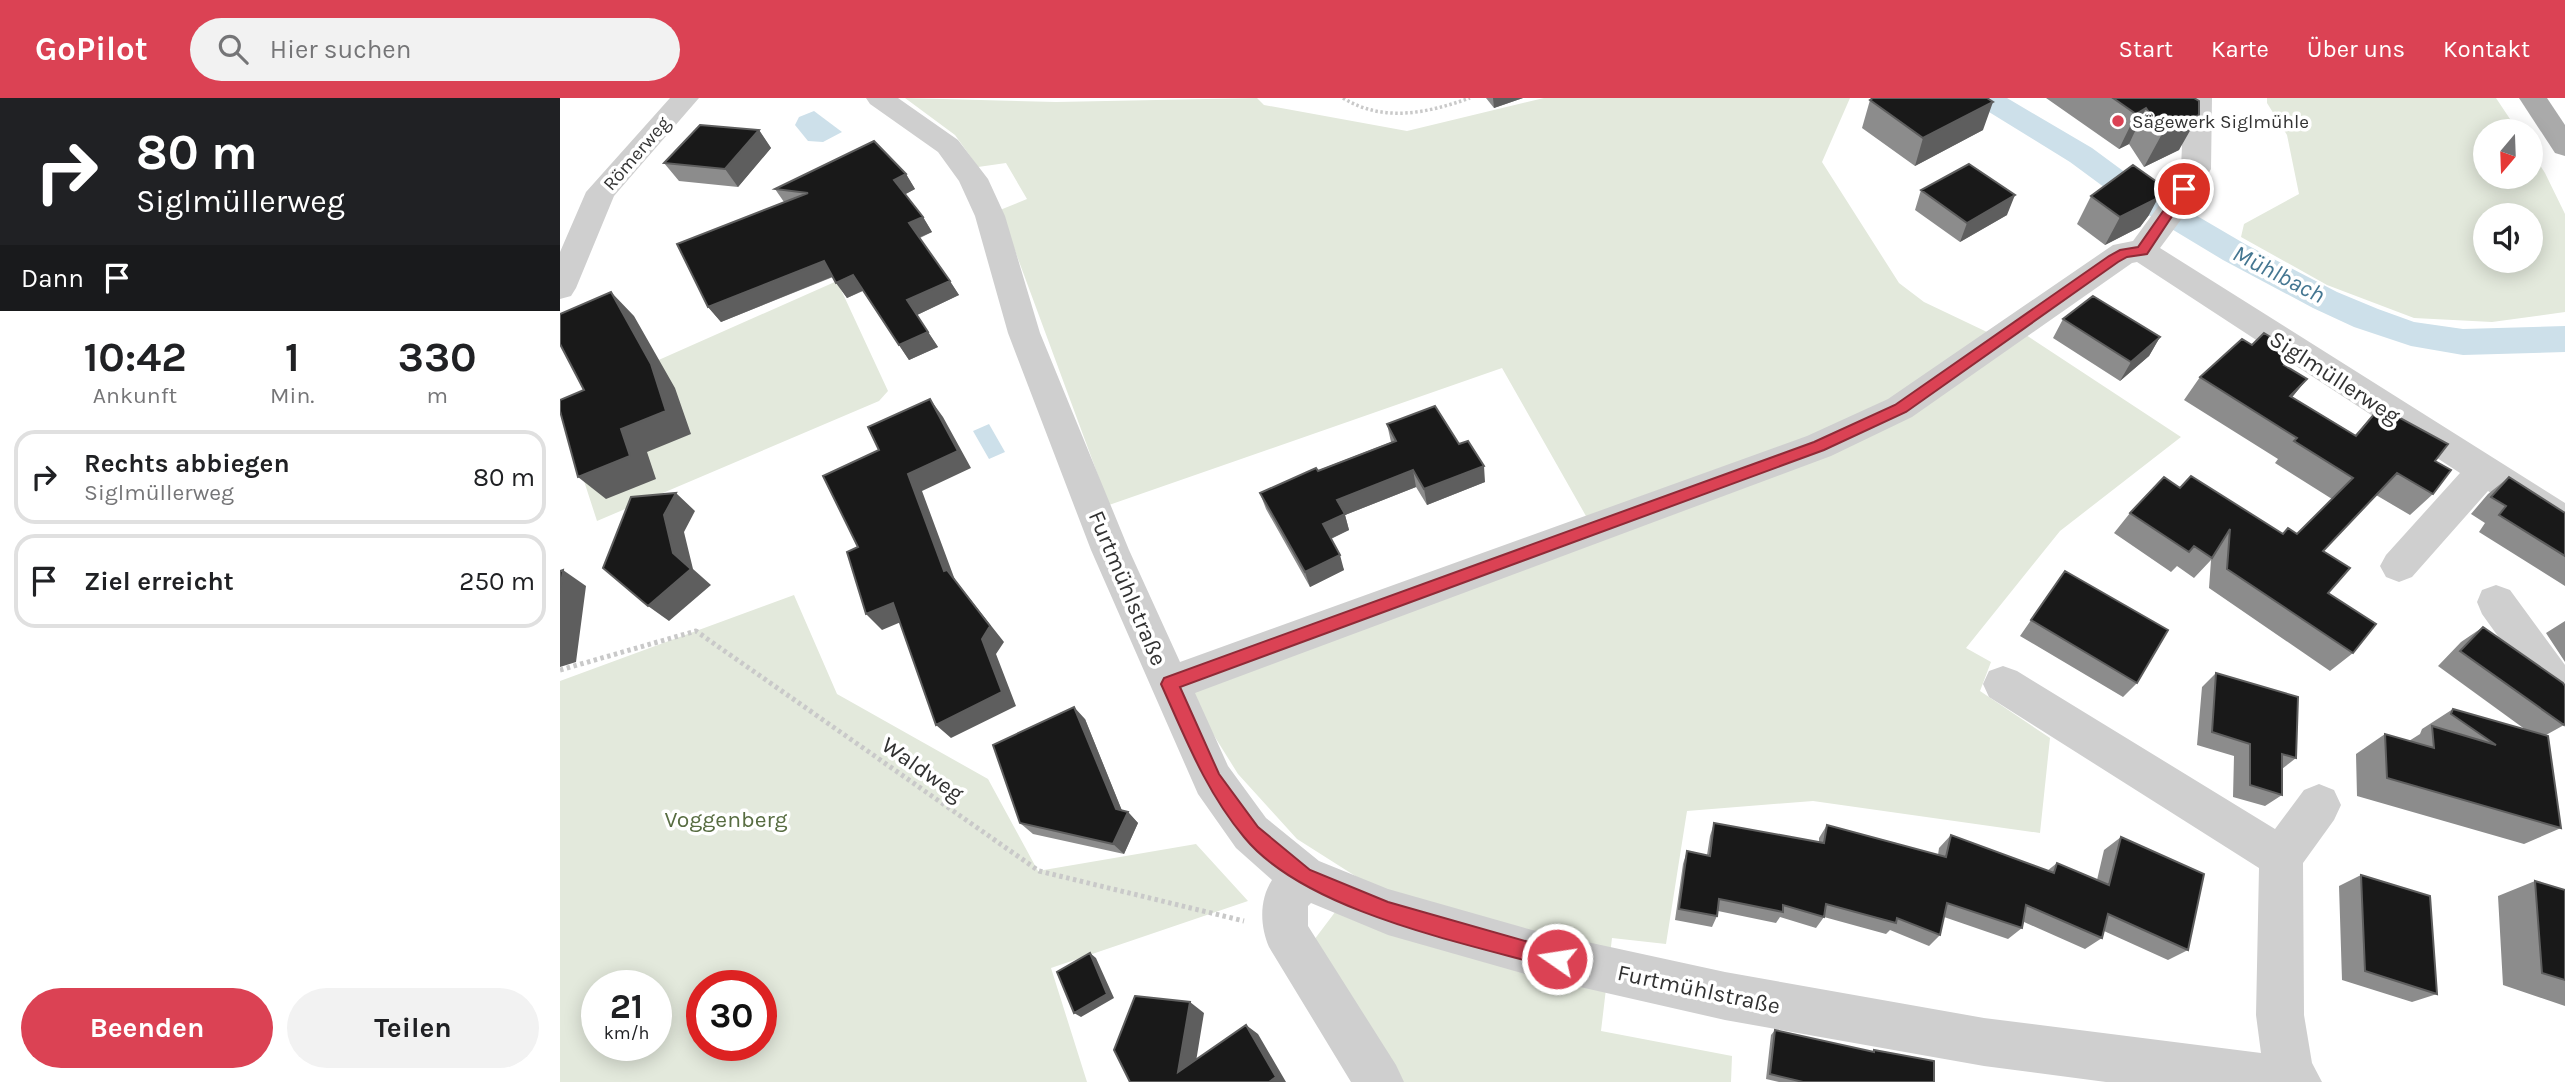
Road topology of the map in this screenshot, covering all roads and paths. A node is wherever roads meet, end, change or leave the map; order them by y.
1 (685, 98) edge
2 (880, 98) edge
3 (1343, 98) edge
4 (1470, 98) edge
5 (2198, 98) edge
6 (2533, 98) edge
7 (2565, 147) edge
8 (2142, 251) junction
9 (560, 288) edge
10 (2483, 472) junction
11 (2565, 522) edge
12 (2399, 566) dead end
13 (2496, 602) dead end
14 (560, 670) edge
15 (1170, 684) junction
16 (2003, 684) dead end
17 (2565, 697) edge
18 (2319, 805) dead end
19 (2281, 857) junction
20 (1303, 877) junction
21 (1285, 931) junction
22 (1379, 1082) edge
23 (2293, 1082) edge

1 - 9 street, Römerweg
2 - 15 street, Furtmühlstraße
3 - 4 path
5 - 8 street
6 - 7 main road
8 - 10 street, Siglmüllerweg
8 - 15 street
10 - 11 street, Siglmüllerweg
10 - 12 street
13 - 17 street
14 - 21 path, Waldweg
15 - 20 street, Furtmühlstraße
16 - 19 street
18 - 19 street
19 - 23 street
20 - 21 street
20 - 23 street, Furtmühlstraße
21 - 22 street

